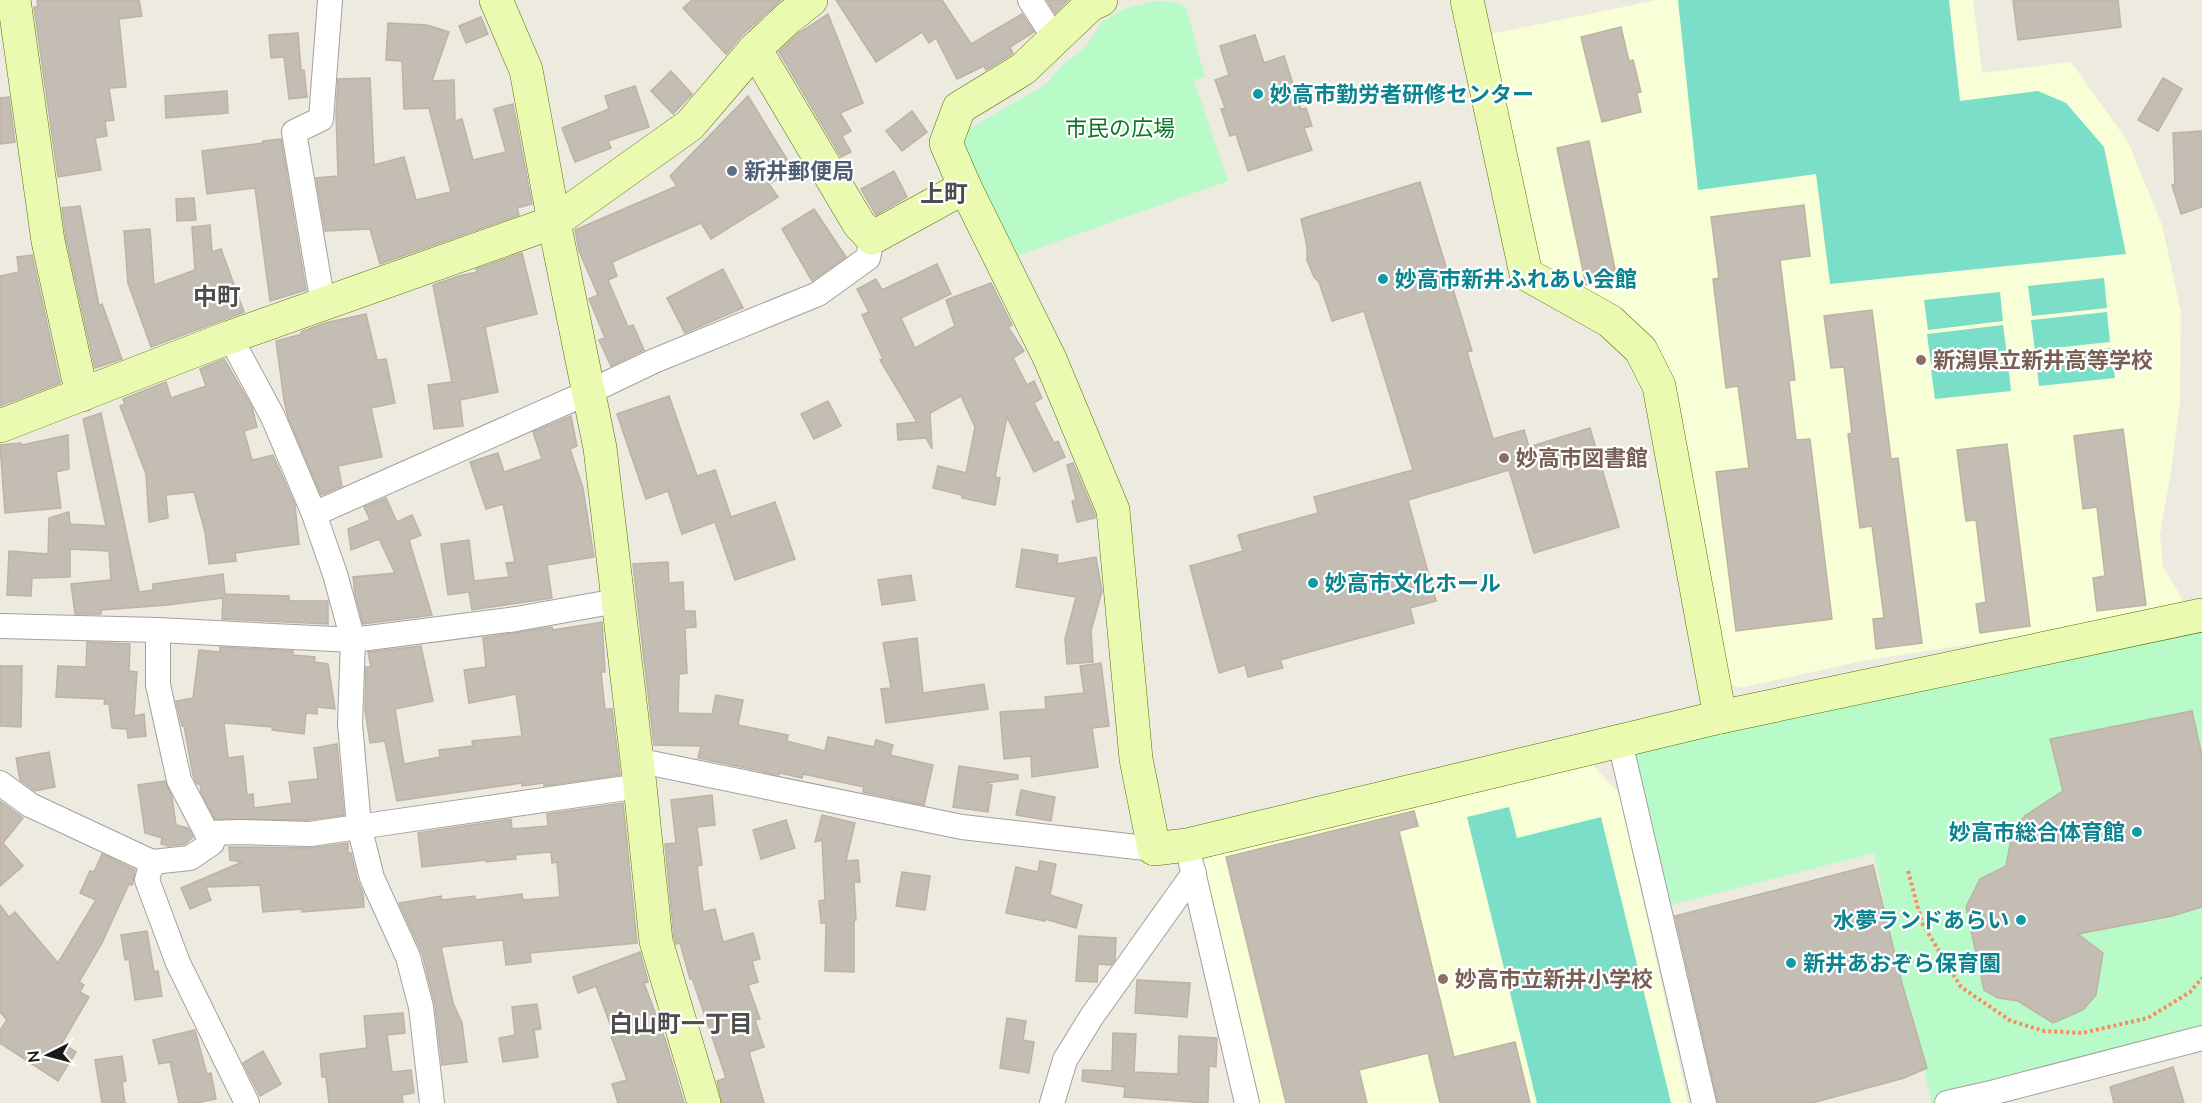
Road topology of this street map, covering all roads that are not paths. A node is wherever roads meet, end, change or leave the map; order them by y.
1 (14, 0) edge
2 (330, 0) edge
3 (496, 0) edge
4 (811, 0) edge
5 (1030, 0) edge
6 (1101, 0) edge
7 (1467, 0) edge
8 (1055, 39) junction
9 (755, 50) junction
10 (965, 187) junction
11 (554, 222) junction
12 (872, 238) junction
13 (323, 304) junction
14 (230, 337) junction
15 (589, 392) junction
16 (82, 396) junction
17 (0, 426) edge
18 (314, 514) junction
19 (617, 601) junction
20 (2202, 615) edge
21 (0, 617) edge
22 (0, 626) edge
23 (158, 630) junction
24 (352, 640) junction
25 (1720, 717) junction
26 (1620, 742) junction
27 (638, 772) junction
28 (0, 783) edge
29 (359, 826) junction
30 (208, 833) junction
31 (1154, 849) junction
32 (1191, 859) junction
33 (152, 862) junction
34 (2202, 1038) edge
35 (1992, 1099) edge
36 (247, 1103) edge
37 (432, 1103) edge
38 (704, 1103) edge
39 (1052, 1103) edge
40 (1247, 1103) edge
41 (1704, 1103) edge
42 (1947, 1103) edge

1 - 16 street
2 - 13 street
3 - 11 street
4 - 9 street
5 - 8 street
6 - 8 street
7 - 25 street
8 - 10 street
9 - 11 street
9 - 12 street
10 - 12 street
10 - 31 street
11 - 13 street
11 - 15 street
12 - 15 street
13 - 14 street
14 - 16 street
14 - 18 street
15 - 18 street
15 - 19 street
16 - 17 street
18 - 24 street
19 - 24 street
19 - 27 street
20 - 25 street
21 - 22 street
22 - 23 street
23 - 24 street
23 - 30 street
24 - 29 street
25 - 26 street
26 - 32 street
26 - 41 street
27 - 29 street
27 - 31 street
27 - 38 street
28 - 33 street
29 - 30 street
29 - 37 street
30 - 33 street
31 - 32 street
32 - 39 street
32 - 40 street
33 - 36 street
34 - 35 street
35 - 42 street

